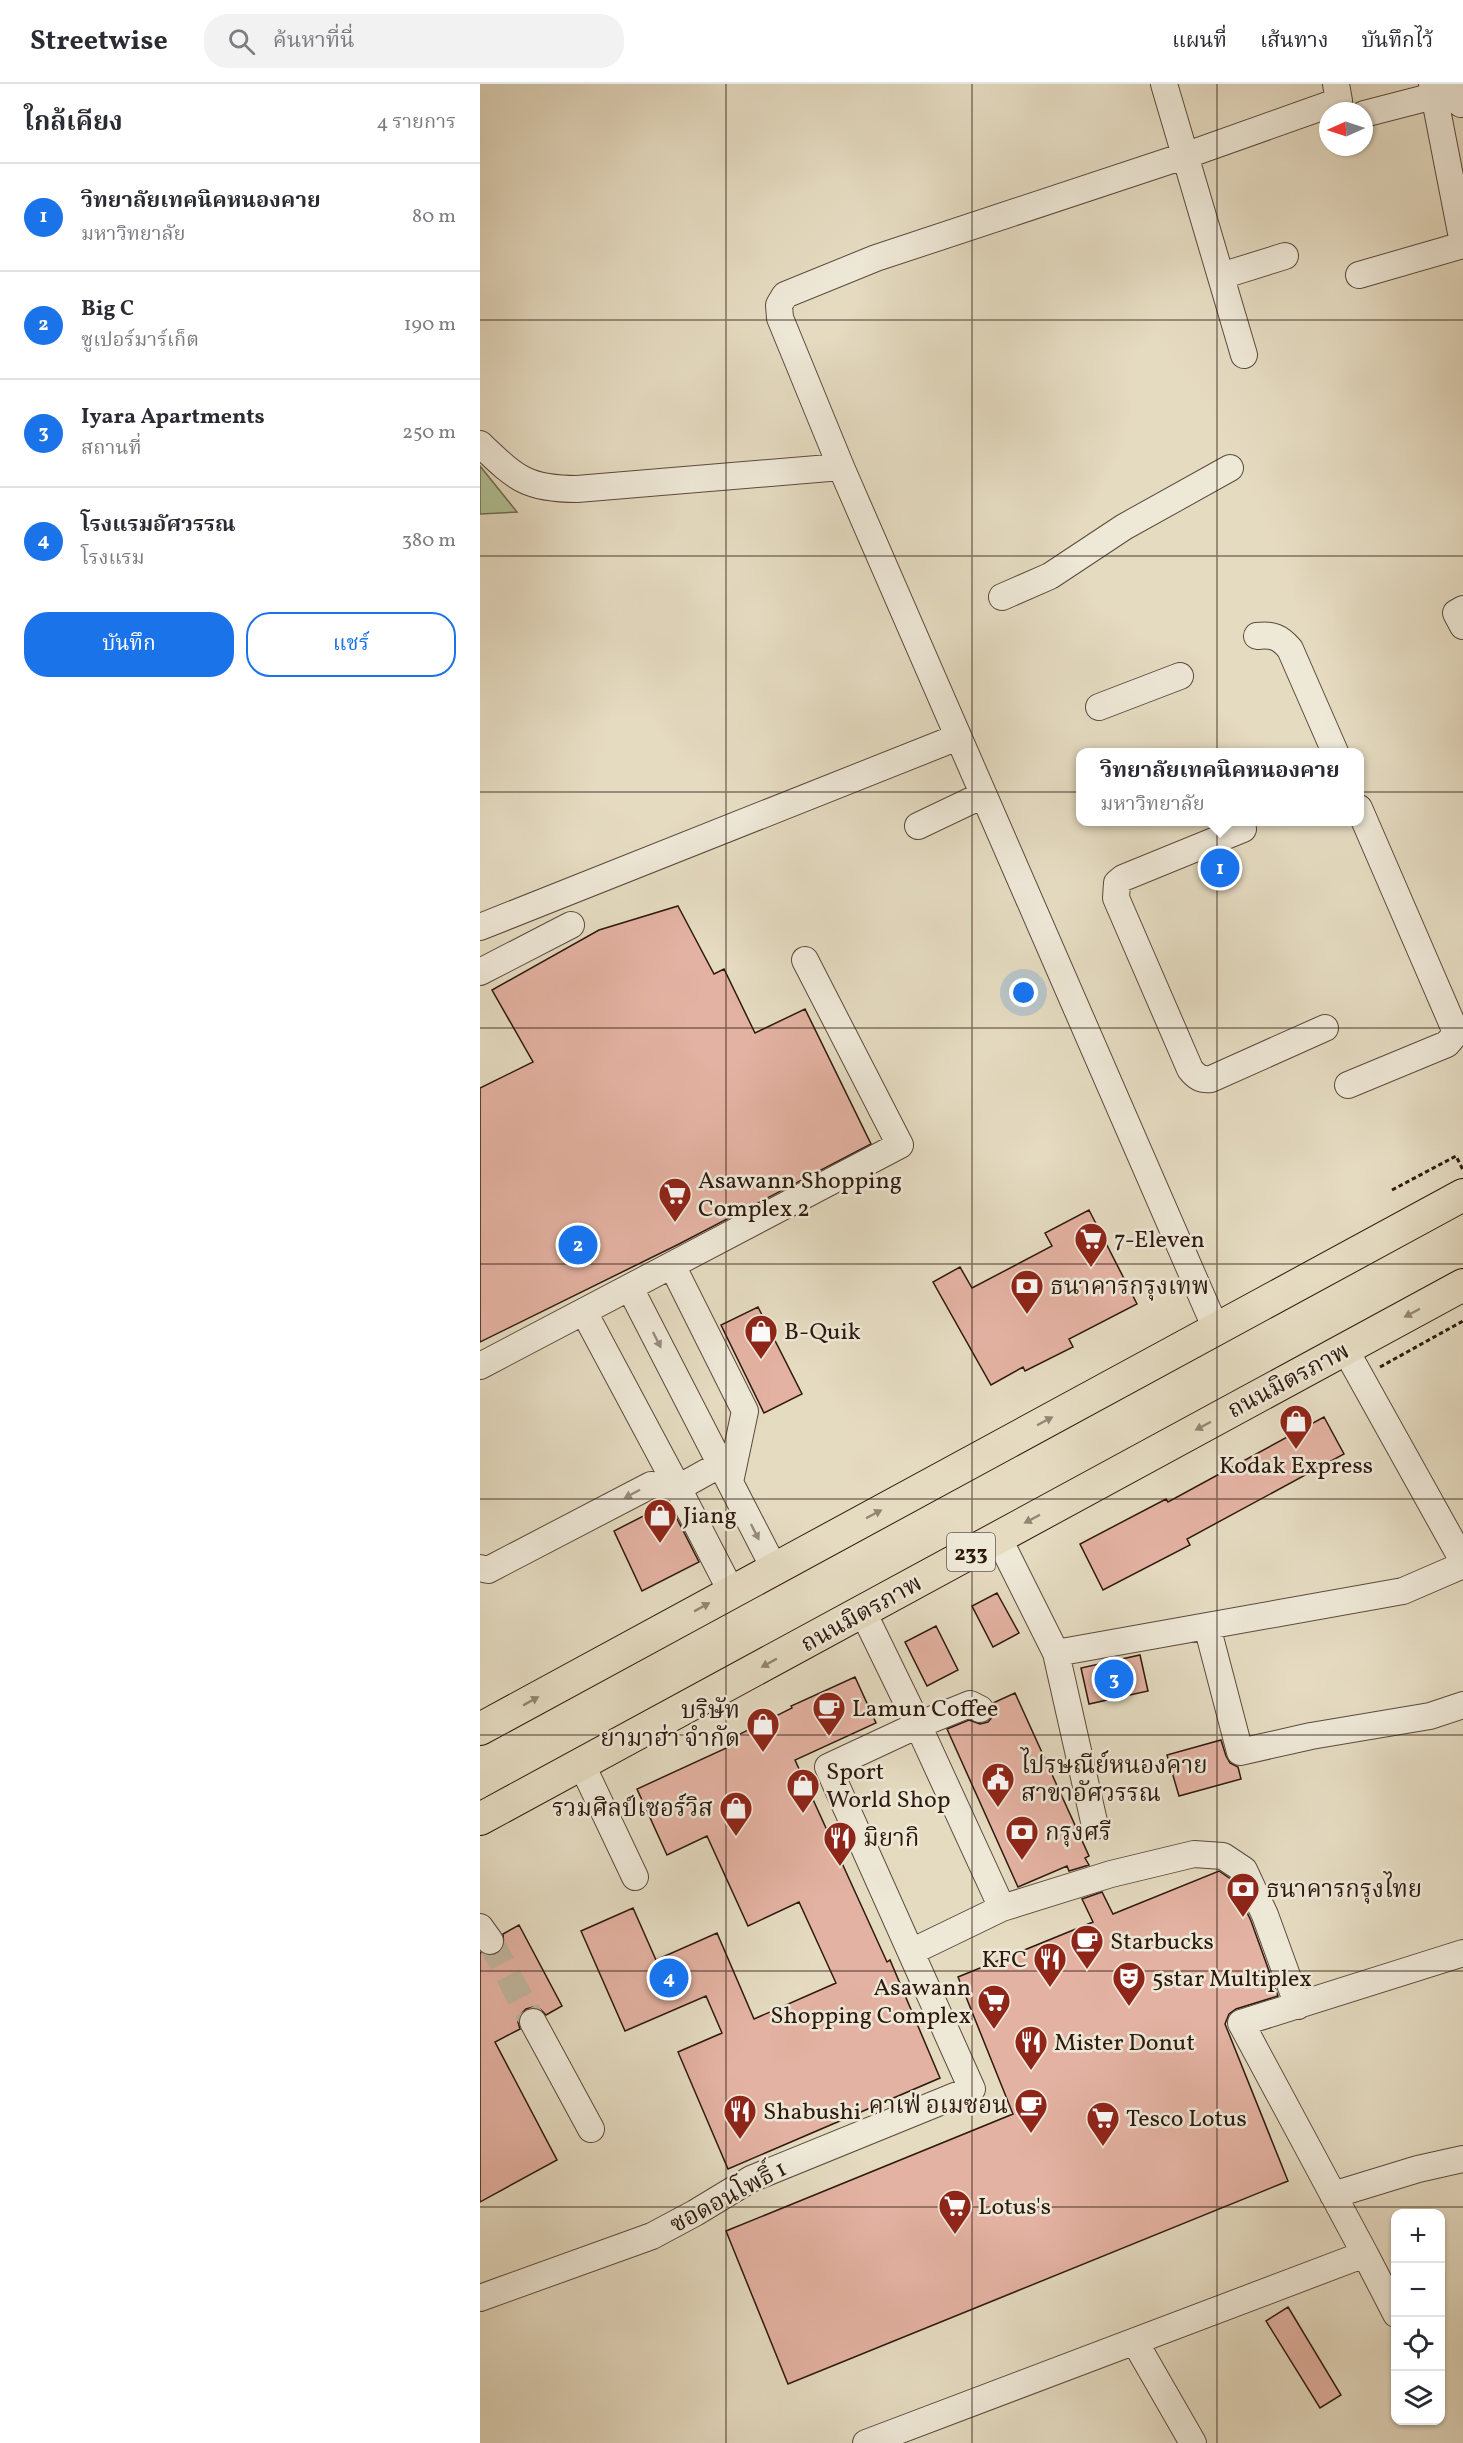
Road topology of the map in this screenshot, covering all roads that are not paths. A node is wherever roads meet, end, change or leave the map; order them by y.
1 (1164, 84) edge
2 (1433, 90) edge
3 (1340, 99) edge
4 (1373, 111) edge
5 (1187, 155) junction
6 (1463, 244) edge
7 (1285, 256) dead end
8 (1359, 275) dead end
9 (1221, 276) junction
10 (1244, 355) dead end
11 (480, 444) edge
12 (841, 467) junction
13 (1230, 468) dead end
14 (1002, 597) dead end
15 (1463, 609) edge
16 (1463, 626) edge
17 (1257, 636) dead end
18 (1180, 676) dead end
19 (1099, 707) dead end
20 (958, 737) junction
21 (1333, 748) edge
22 (983, 795) junction
23 (1364, 820) edge
24 (918, 826) dead end
25 (1243, 829) dead end
26 (571, 925) dead end
27 (480, 927) edge
28 (805, 960) dead end
29 (480, 972) edge
30 (1325, 1028) dead end
31 (1348, 1085) dead end
32 (1463, 1195) edge
33 (672, 1265) junction
34 (1463, 1285) edge
35 (630, 1288) junction
36 (584, 1312) junction
37 (1216, 1329) junction
38 (1345, 1349) junction
39 (480, 1366) edge
40 (726, 1473) junction
41 (678, 1488) junction
42 (998, 1537) junction
43 (1463, 1563) edge
44 (480, 1568) edge
45 (774, 1568) junction
46 (731, 1591) junction
47 (863, 1612) junction
48 (1207, 1626) junction
49 (1056, 1653) junction
50 (1463, 1705) edge
51 (980, 1709) dead end
52 (918, 1725) junction
53 (480, 1729) edge
54 (582, 1765) junction
55 (480, 1819) edge
56 (1095, 1826) dead end
57 (635, 1877) dead end
58 (1002, 1908) junction
59 (911, 1952) junction
60 (1463, 1953) edge
61 (1298, 2006) junction
62 (533, 2022) tunnel mouth
63 (591, 2129) dead end
64 (1463, 2158) edge
65 (1333, 2195) junction
66 (1365, 2254) junction
67 (480, 2298) edge
68 (1391, 2306) edge
69 (1136, 2342) junction
70 (866, 2443) edge
71 (1193, 2443) edge

1 - 5 street
2 - 4 street
2 - 6 street
3 - 5 street
5 - 9 street
5 - 12 street
6 - 8 street
7 - 9 street
9 - 10 street
11 - 12 street
12 - 20 street
13 - 14 street
15 - 16 street
17 - 21 street
18 - 19 street
20 - 22 street
20 - 27 street
22 - 24 street
22 - 37 street
23 - 31 street
25 - 30 street
26 - 29 street
28 - 33 street
32 - 37 main road
33 - 35 street
33 - 40 street
34 -> 38 main road, ถนนมิตรภาพ / 233
35 - 36 street
35 -> 40 street
36 - 39 street
36 - 41 street
45 -> 37 main road
38 -> 42 main road, ถนนมิตรภาพ / 233
38 - 43 street
40 - 41 street
40 -> 45 street
41 -> 44 street
41 - 46 street
42 - 47 main road, ถนนมิตรภาพ / 233
42 - 49 street
43 - 48 street
45 - 46 main road
53 -> 46 main road
47 - 52 street
47 -> 54 main road, ถนนมิตรภาพ / 233
48 - 49 street
48 - 50 street
49 - 56 street
51 - 52 street
52 - 58 street
52 - 59 street, ซอดอนโพธิ์ 1
54 - 55 main road, ถนนมิตรภาพ / 233
54 - 57 street
58 - 59 street
58 - 61 street
59 - 67 street, ซอดอนโพธิ์ 1
60 - 61 street
61 - 65 street
62 - 63 street
64 - 65 street
65 - 66 street
66 - 68 street
66 - 69 street
69 - 70 street
69 - 71 street

